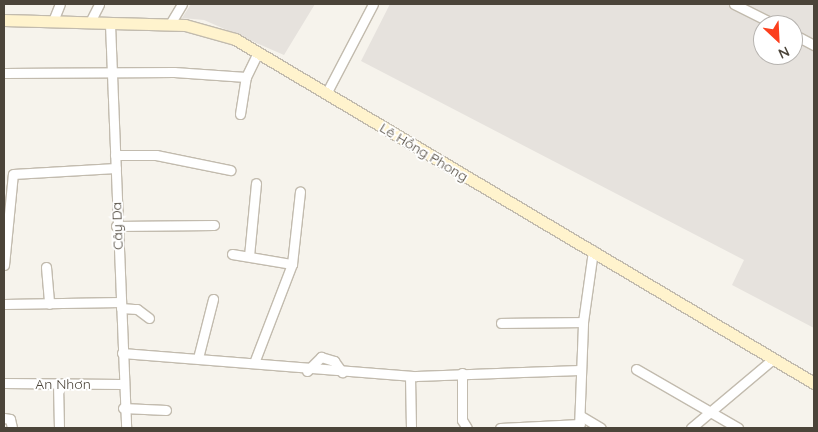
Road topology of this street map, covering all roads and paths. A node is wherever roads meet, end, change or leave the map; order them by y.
1 (60, 4) edge
2 (99, 4) edge
3 (182, 4) edge
4 (373, 4) edge
5 (734, 4) edge
6 (756, 15) edge
7 (4, 20) edge
8 (53, 21) junction
9 (90, 22) junction
10 (110, 24) junction
11 (170, 24) junction
12 (258, 52) junction
13 (112, 71) junction
14 (4, 73) edge
15 (246, 77) junction
16 (327, 92) junction
17 (240, 114) dead end
18 (115, 155) junction
19 (116, 168) junction
20 (230, 170) dead end
21 (256, 183) dead end
22 (300, 191) dead end
23 (214, 225) dead end
24 (116, 226) junction
25 (592, 251) junction
26 (232, 254) dead end
27 (249, 256) junction
28 (292, 264) junction
29 (4, 265) edge
30 (46, 267) dead end
31 (213, 299) dead end
32 (4, 304) edge
33 (49, 304) junction
34 (121, 305) junction
35 (149, 318) dead end
36 (583, 322) junction
37 (501, 323) dead end
38 (122, 353) junction
39 (198, 358) junction
40 (773, 359) junction
41 (254, 363) junction
42 (636, 369) dead end
43 (580, 370) junction
44 (307, 371) junction
45 (342, 372) junction
46 (462, 373) junction
47 (410, 376) junction
48 (4, 383) edge
49 (814, 383) edge
50 (58, 384) junction
51 (122, 384) junction
52 (123, 408) junction
53 (166, 410) dead end
54 (711, 412) junction
55 (4, 418) edge
56 (580, 423) edge
57 (12, 428) edge
58 (59, 428) edge
59 (126, 428) edge
60 (411, 428) edge
61 (467, 428) edge
62 (500, 428) edge
63 (512, 428) edge
64 (601, 428) edge
65 (691, 428) edge
66 (738, 428) edge

1 - 8 street
2 - 9 street
3 - 11 street
4 - 16 street
5 - 6 street
7 - 8 main road, Lê Hồng Phong
8 - 9 main road, Lê Hồng Phong
9 - 10 main road, Lê Hồng Phong
10 - 11 main road, Lê Hồng Phong
10 - 13 street, Cây Da
11 - 12 main road, Lê Hồng Phong
12 - 15 street
12 - 16 main road, Lê Hồng Phong
13 - 14 street
13 - 15 street
13 - 18 street, Cây Da
15 - 17 street
16 - 25 main road, Lê Hồng Phong
18 - 19 street, Cây Da
18 - 20 street
19 - 24 street, Cây Da
19 - 29 street
21 - 27 street
22 - 28 street
23 - 24 street
24 - 34 street, Cây Da
25 - 36 street
25 - 40 main road, Lê Hồng Phong
26 - 27 street
27 - 28 street
28 - 41 street
30 - 33 street
31 - 39 street
32 - 33 street
33 - 34 street
34 - 35 street
34 - 38 street, Cây Da
36 - 37 street
36 - 43 street
38 - 39 street
38 - 51 street, Cây Da
39 - 41 street
40 - 49 main road, Lê Hồng Phong
40 - 54 street
41 - 44 street
42 - 54 street
43 - 46 street
43 - 56 street
44 - 45 street
44 - 45 street
45 - 47 street
46 - 47 street
46 - 61 street
47 - 60 street
48 - 50 street, An Nhơn
50 - 51 street, An Nhơn
50 - 58 street
51 - 52 street, Cây Da
52 - 53 street
52 - 59 street, Cây Da
54 - 65 street
54 - 66 street
55 - 57 street
56 - 63 street
56 - 64 street
62 - 63 street

